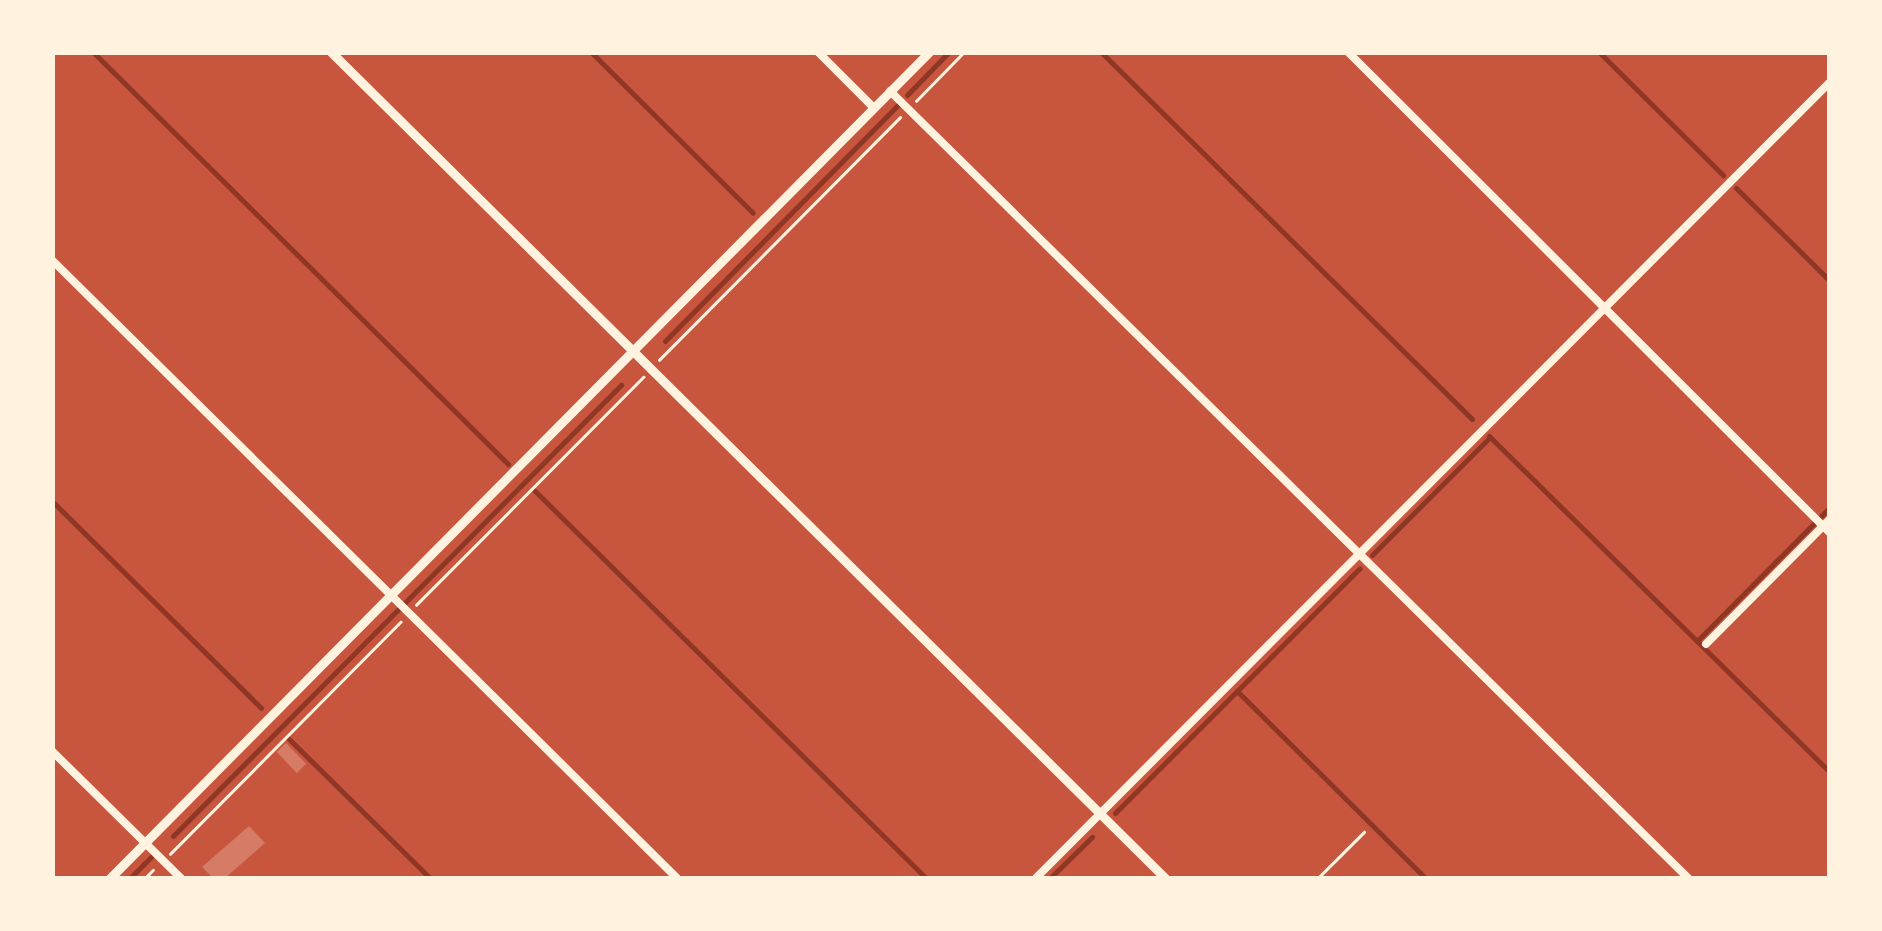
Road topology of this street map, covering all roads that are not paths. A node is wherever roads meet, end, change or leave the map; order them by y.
1 (331, 52) edge
2 (818, 52) edge
3 (929, 52) edge
4 (1348, 52) edge
5 (1830, 82) edge
6 (890, 91) junction
7 (874, 108) junction
8 (52, 260) edge
9 (1604, 307) junction
10 (632, 352) junction
11 (1823, 524) edge
12 (1360, 554) junction
13 (394, 598) junction
14 (1706, 644) dead end
15 (52, 751) edge
16 (1100, 814) junction
17 (145, 842) junction
18 (110, 878) edge
19 (181, 878) edge
20 (677, 878) edge
21 (1036, 878) edge
22 (1164, 878) edge
23 (1688, 878) edge

1 - 10 street
2 - 7 street
3 - 6 street
4 - 9 street
5 - 9 street
6 - 7 street
6 - 12 street
7 - 10 street
8 - 13 street
9 - 11 street
9 - 12 street
10 - 13 street
10 - 16 street
11 - 14 street
12 - 16 street
12 - 23 street
13 - 17 street
13 - 20 street
15 - 17 street
16 - 21 street
16 - 22 street
17 - 18 street
17 - 19 street

